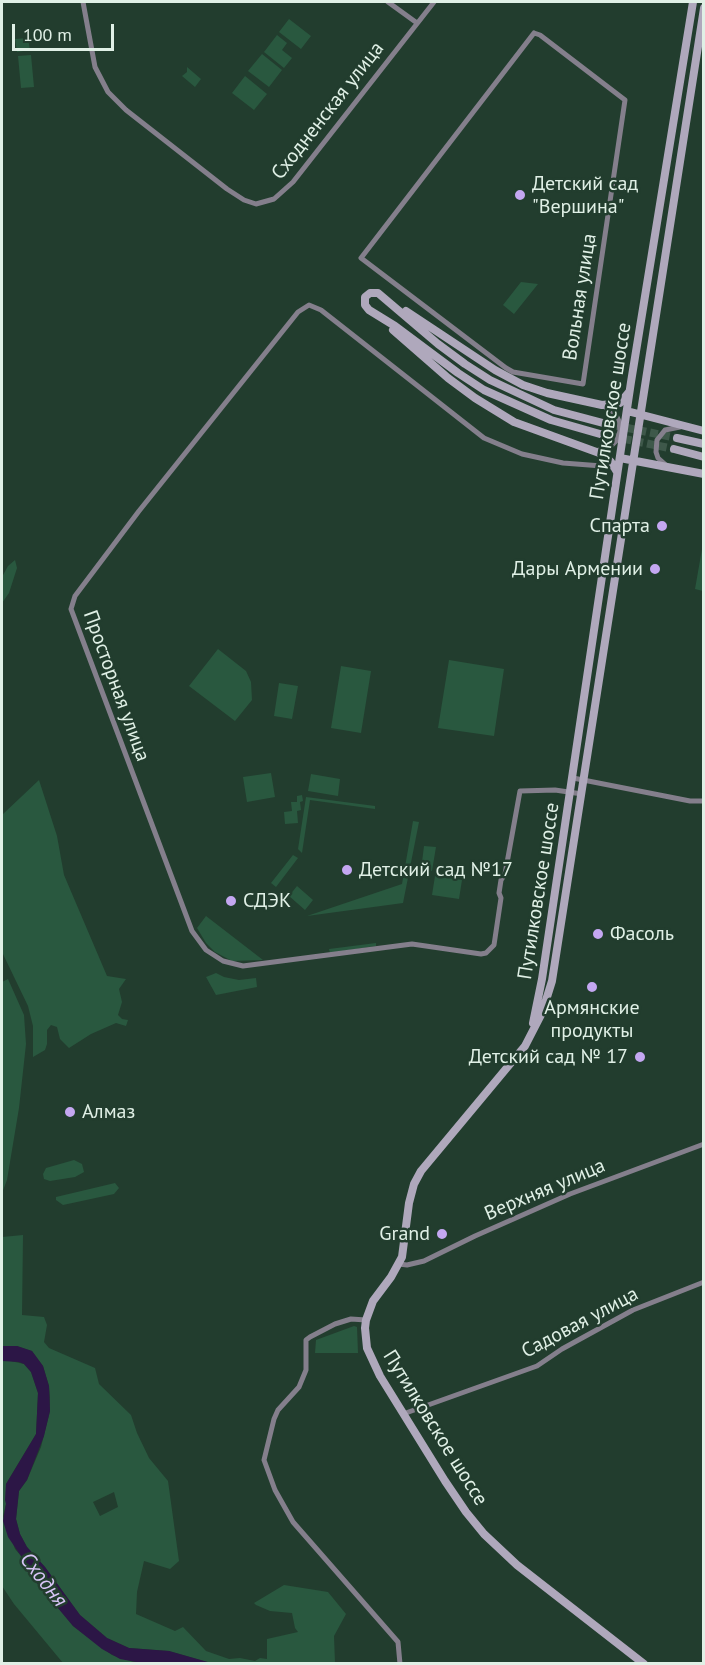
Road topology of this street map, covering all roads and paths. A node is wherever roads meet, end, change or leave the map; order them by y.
1 (83, 2) edge
2 (388, 2) edge
3 (434, 2) edge
4 (693, 2) edge
5 (704, 8) edge
6 (417, 23) junction
7 (361, 258) joint
8 (381, 295) junction
9 (374, 313) junction
10 (630, 391) junction
11 (602, 405) junction
12 (627, 411) junction
13 (640, 414) junction
14 (603, 423) tunnel mouth
15 (685, 426) junction
16 (704, 430) edge
17 (600, 434) tunnel mouth
18 (676, 438) tunnel mouth
19 (704, 444) edge
20 (674, 449) tunnel mouth
21 (591, 450) junction
22 (704, 457) edge
23 (620, 458) junction
24 (633, 460) junction
25 (668, 467) junction
26 (617, 469) junction
27 (704, 474) edge
28 (573, 778) junction
29 (584, 780) junction
30 (571, 792) junction
31 (582, 794) junction
32 (704, 801) edge
33 (529, 1038) junction
34 (704, 1144) edge
35 (399, 1264) junction
36 (704, 1282) edge
37 (366, 1320) junction
38 (403, 1414) junction
39 (400, 1664) edge
40 (644, 1664) edge

1 - 6 street, Сходненская улица
2 - 6 street
3 - 6 street, Сходненская улица
4 - 10 main road, Путилковское шоссе
5 - 13 main road, Путилковское шоссе
7 - 7 street, Вольная улица
8 - 9 main road
8 - 11 main road
8 - 14 main road
9 - 17 main road
9 - 21 main road
10 - 11 main road
10 - 12 main road, Путилковское шоссе
11 - 21 street
12 - 13 main road
12 - 23 main road, Путилковское шоссе
13 - 15 main road
13 - 24 main road, Путилковское шоссе
15 - 16 main road
15 - 25 street
18 - 19 main road
20 - 22 main road
21 - 26 main road
23 - 24 main road
23 - 26 main road, Путилковское шоссе
24 - 25 main road
24 - 29 main road, Путилковское шоссе
25 - 27 main road
26 - 28 main road, Путилковское шоссе
26 - 30 street, Просторная улица
28 - 29 street
28 - 30 main road, Путилковское шоссе
29 - 31 main road, Путилковское шоссе
29 - 32 street
30 - 31 street, Просторная улица
30 - 33 main road, Путилковское шоссе
31 - 33 main road, Путилковское шоссе
33 - 35 main road, Путилковское шоссе
34 - 35 street, Верхняя улица
35 - 37 main road, Путилковское шоссе
36 - 38 street, Садовая улица
37 - 38 main road, Путилковское шоссе
37 - 39 street
38 - 40 main road, Путилковское шоссе

